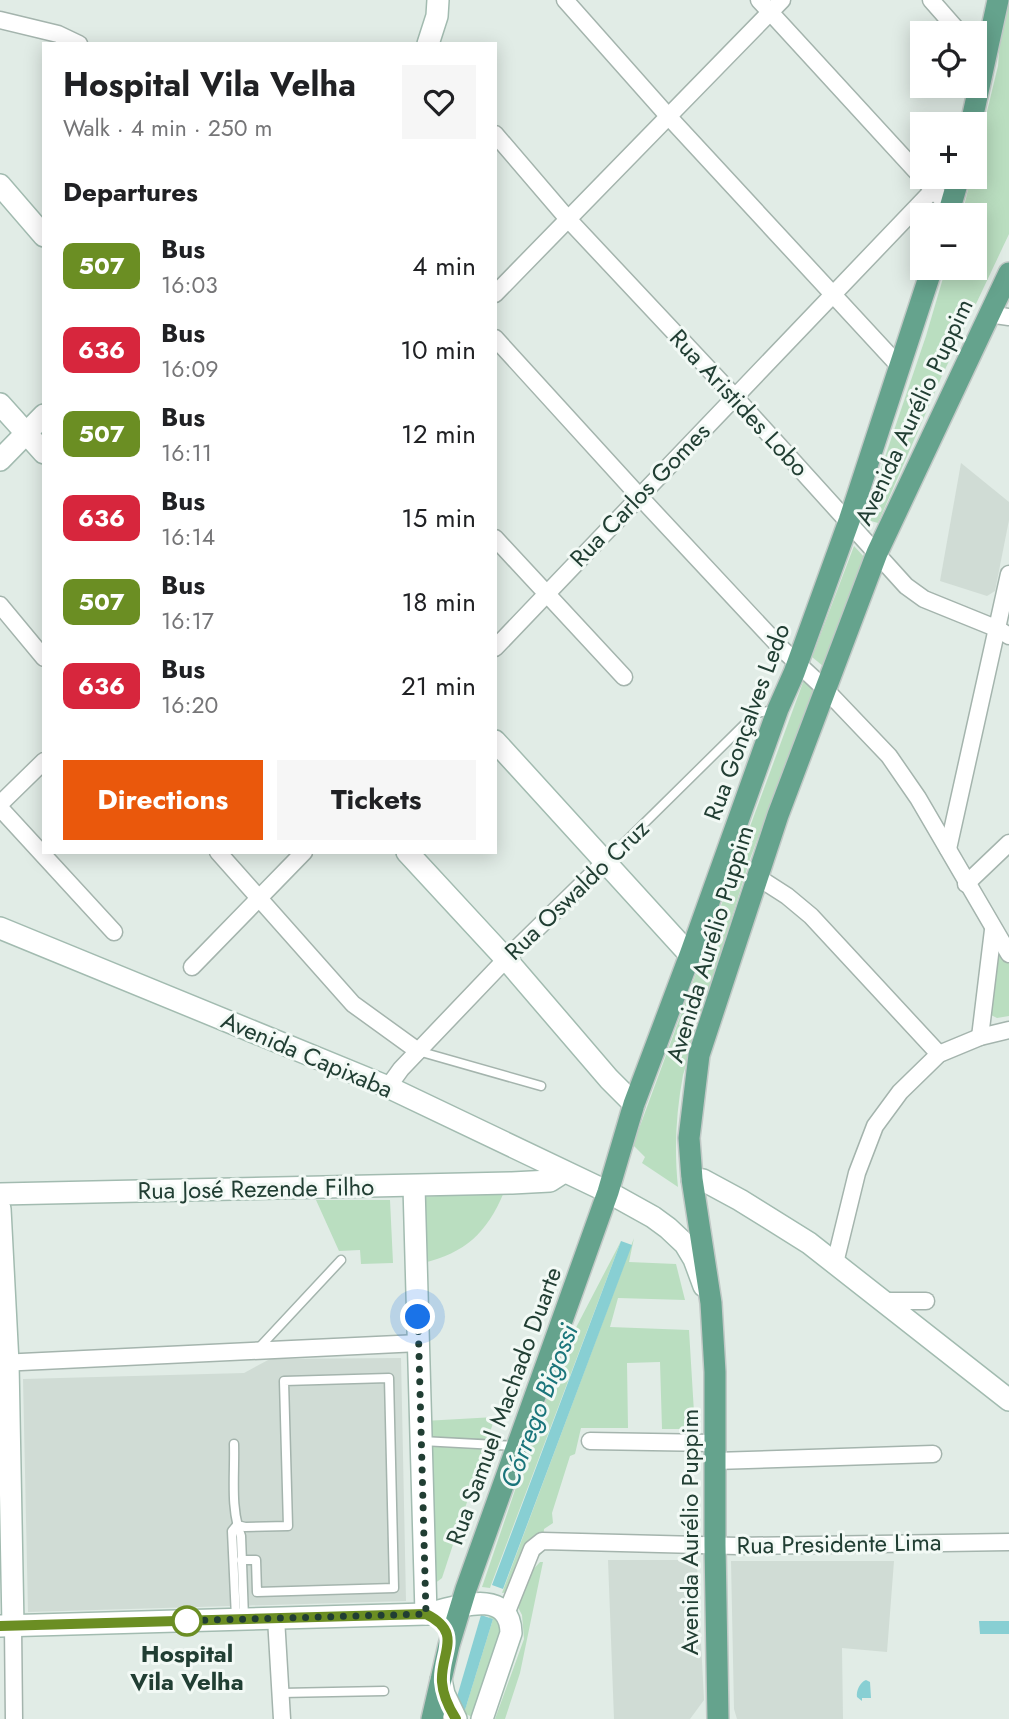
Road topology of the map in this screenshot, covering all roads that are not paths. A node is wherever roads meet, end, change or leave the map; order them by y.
1 (565, 0) edge
2 (759, 0) edge
3 (782, 0) edge
4 (931, 0) edge
5 (998, 0) edge
6 (439, 1) edge
7 (770, 13) junction
8 (0, 20) edge
9 (949, 21) edge
10 (987, 34) edge
11 (75, 42) edge
12 (429, 42) edge
13 (668, 116) junction
14 (497, 136) edge
15 (0, 185) edge
16 (932, 191) junction
17 (942, 203) edge
18 (567, 218) junction
19 (42, 234) edge
20 (1009, 273) edge
21 (928, 280) edge
22 (497, 292) edge
23 (832, 295) junction
24 (999, 316) edge
25 (497, 340) edge
26 (901, 368) junction
27 (734, 396) junction
28 (0, 404) edge
29 (42, 417) edge
30 (26, 433) junction
31 (42, 451) edge
32 (0, 460) edge
33 (639, 496) junction
34 (849, 521) junction
35 (497, 540) edge
36 (877, 553) junction
37 (1009, 574) edge
38 (547, 593) junction
39 (0, 605) edge
40 (1004, 632) edge
41 (497, 646) edge
42 (42, 656) edge
43 (796, 663) junction
44 (624, 677) dead end
45 (825, 689) junction
46 (778, 709) junction
47 (497, 743) edge
48 (42, 763) edge
49 (0, 806) edge
50 (1009, 843) edge
51 (948, 849) junction
52 (42, 852) edge
53 (43, 854) edge
54 (220, 854) edge
55 (302, 854) edge
56 (409, 854) edge
57 (605, 862) junction
58 (759, 878) junction
59 (966, 884) junction
60 (260, 897) junction
61 (0, 928) edge
62 (993, 930) junction
63 (114, 932) dead end
64 (1009, 954) edge
65 (690, 955) junction
66 (506, 959) junction
67 (192, 967) dead end
68 (1009, 1030) edge
69 (980, 1037) junction
70 (418, 1051) junction
71 (939, 1054) junction
72 (541, 1086) dead end
73 (388, 1087) junction
74 (634, 1104) junction
75 (536, 1160) junction
76 (564, 1172) junction
77 (692, 1179) junction
78 (512, 1183) junction
79 (414, 1186) junction
80 (608, 1192) junction
81 (0, 1194) edge
82 (0, 1209) edge
83 (341, 1260) dead end
84 (835, 1263) junction
85 (881, 1301) junction
86 (926, 1301) dead end
87 (711, 1303) junction
88 (419, 1343) junction
89 (257, 1350) junction
90 (4, 1363) edge
91 (1009, 1400) edge
92 (422, 1441) junction
93 (590, 1441) dead end
94 (234, 1444) dead end
95 (517, 1446) junction
96 (715, 1452) junction
97 (933, 1454) dead end
98 (237, 1525) junction
99 (1009, 1542) edge
100 (715, 1545) junction
101 (242, 1560) junction
102 (460, 1607) junction
103 (426, 1614) junction
104 (506, 1614) junction
105 (240, 1618) junction
106 (276, 1618) junction
107 (7, 1626) edge
108 (449, 1645) junction
109 (442, 1680) junction
110 (384, 1691) dead end
111 (281, 1693) junction
112 (14, 1719) edge
113 (282, 1719) edge
114 (432, 1719) edge
115 (456, 1719) edge
116 (482, 1719) edge
117 (718, 1719) edge

1 - 13 street
2 - 7 street
3 - 7 street
4 - 9 street
5 - 10 main road
6 - 12 street
7 - 13 street
7 - 16 street
8 - 11 street
13 - 18 street
13 - 23 street
14 - 18 street, Rua Aristides Lobo
15 - 19 street
16 - 17 street
16 - 23 street, Rua Carlos Gomes
18 - 22 street
18 - 27 street, Rua Aristides Lobo
20 - 24 main road, Avenida Aurélio Puppim
21 - 26 main road, Rua Gonçalves Ledo
23 - 26 street
23 - 27 street, Rua Carlos Gomes
24 - 36 main road, Avenida Aurélio Puppim
25 - 33 street
26 - 34 main road, Rua Gonçalves Ledo
27 - 33 street, Rua Carlos Gomes
27 - 34 street, Rua Aristides Lobo
28 - 30 street
29 - 30 street
30 - 31 street
30 - 32 street
33 - 38 street, Rua Carlos Gomes
33 - 43 street
34 - 36 street, Rua Aristides Lobo
34 - 43 main road, Rua Gonçalves Ledo
35 - 38 street
36 - 40 street, Rua Aristides Lobo
36 - 45 main road, Avenida Aurélio Puppim
37 - 40 street
38 - 41 street, Rua Carlos Gomes
38 - 44 street
39 - 42 street
40 - 51 street
43 - 45 street
43 - 46 main road, Rua Gonçalves Ledo
45 - 51 street
45 - 58 main road, Avenida Aurélio Puppim
46 - 57 lane, Rua Oswaldo Cruz
46 - 65 main road, Rua Gonçalves Ledo
47 - 57 street
48 - 49 street
49 - 52 street
50 - 59 street
51 - 59 street
53 - 63 street
54 - 60 street
55 - 60 street
56 - 66 street
57 - 65 street
57 - 66 street, Rua Oswaldo Cruz
58 - 71 street
58 - 77 main road, Avenida Aurélio Puppim
59 - 62 street
60 - 67 street
60 - 70 street
61 - 73 street, Avenida Capixaba
62 - 64 street
62 - 69 street
65 - 74 main road, Rua Gonçalves Ledo
66 - 70 street, Rua Oswaldo Cruz
66 - 74 street
68 - 69 street
69 - 71 street
70 - 72 lane
70 - 73 street, Rua Oswaldo Cruz
71 - 84 street
73 - 75 street, Avenida Capixaba
74 - 80 main road, Rua Gonçalves Ledo
75 - 76 street, Avenida Capixaba
75 - 78 street
76 - 78 street, Rua José Rezende Filho
76 - 80 street, Avenida Capixaba
77 - 84 street
77 - 87 main road, Avenida Aurélio Puppim
78 - 79 street, Rua José Rezende Filho
79 - 81 street, Rua José Rezende Filho
79 - 88 street
80 - 87 street, Avenida Capixaba
80 - 95 main road, Rua Samuel Machado Duarte
82 - 90 street
83 - 89 lane
84 - 85 street
85 - 86 street
85 - 91 street
87 - 96 main road, Avenida Aurélio Puppim
88 - 89 street
88 - 92 street
89 - 90 street
90 - 107 street
92 - 95 lane
92 - 103 street
93 - 96 street
94 - 98 lane
95 - 102 main road, Rua Samuel Machado Duarte
96 - 97 street
96 - 100 main road, Avenida Aurélio Puppim
98 - 101 lane
98 - 101 lane
98 - 105 lane
99 - 100 street, Rua Presidente Lima
100 - 104 street, Rua Presidente Lima
100 - 117 main road, Avenida Aurélio Puppim
101 - 105 lane
102 - 103 street
102 - 104 street
102 - 108 main road, Rua Samuel Machado Duarte
103 - 106 street
103 - 108 street
104 - 116 street
105 - 106 street
105 - 107 street
106 - 111 street
107 - 112 street
108 - 109 main road, Rua Samuel Machado Duarte
109 - 114 main road, Rua Samuel Machado Duarte
109 - 115 street
110 - 111 lane
111 - 113 street

